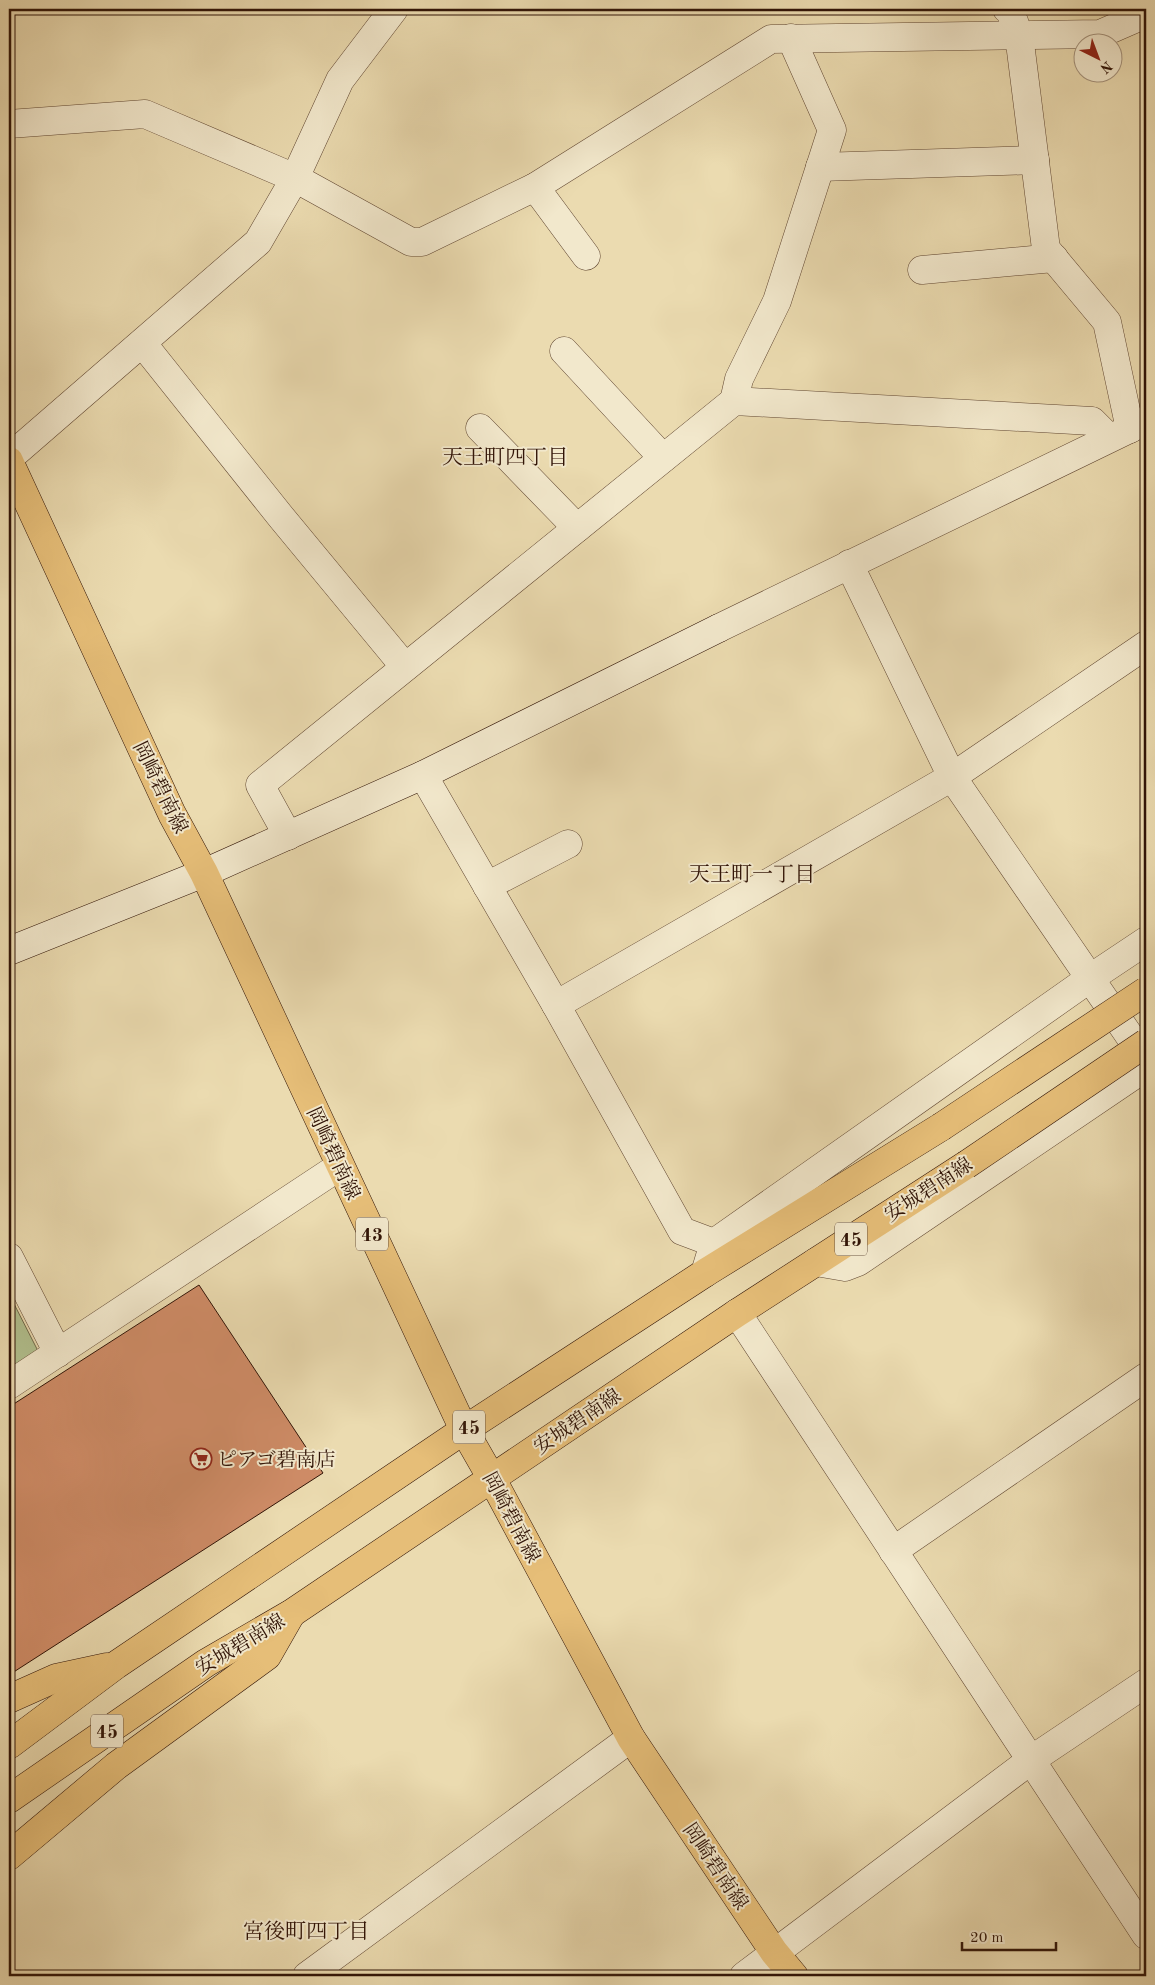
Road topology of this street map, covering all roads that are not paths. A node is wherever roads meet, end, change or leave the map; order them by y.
1 (394, 9) edge
2 (1007, 9) edge
3 (1146, 14) edge
4 (1019, 35) junction
5 (791, 38) junction
6 (9, 124) edge
7 (1035, 160) junction
8 (820, 167) junction
9 (295, 178) junction
10 (535, 187) junction
11 (586, 256) dead end
12 (1054, 258) junction
13 (922, 270) dead end
14 (143, 344) junction
15 (564, 351) dead end
16 (734, 401) junction
17 (480, 428) dead end
18 (1128, 429) edge
19 (663, 458) junction
20 (9, 460) edge
21 (577, 528) junction
22 (849, 564) junction
23 (1146, 645) edge
24 (405, 667) junction
25 (423, 775) junction
26 (952, 777) junction
27 (288, 836) junction
28 (568, 844) dead end
29 (204, 873) junction
30 (487, 886) junction
31 (1146, 941) edge
32 (9, 951) edge
33 (1089, 979) junction
34 (1146, 991) edge
35 (556, 1004) junction
36 (1146, 1043) edge
37 (1146, 1060) edge
38 (1146, 1067) edge
39 (340, 1166) junction
40 (714, 1243) junction
41 (9, 1257) edge
42 (816, 1262) junction
43 (705, 1273) junction
44 (738, 1313) junction
45 (58, 1353) junction
46 (1146, 1377) edge
47 (9, 1385) edge
48 (464, 1430) junction
49 (492, 1478) junction
50 (893, 1551) junction
51 (292, 1612) junction
52 (116, 1665) junction
53 (1146, 1683) edge
54 (9, 1699) edge
55 (630, 1738) junction
56 (9, 1745) edge
57 (1031, 1760) junction
58 (9, 1799) edge
59 (9, 1856) edge
60 (1146, 1934) edge
61 (774, 1952) junction
62 (307, 1976) edge
63 (744, 1976) edge
64 (794, 1976) edge

1 - 9 street
2 - 4 street
3 - 4 street
4 - 5 street
4 - 7 street
5 - 8 street
5 - 10 street
6 - 9 street
7 - 8 street
7 - 12 street
8 - 16 street
9 - 10 street
9 - 14 street
10 - 11 street
12 - 13 street
12 - 18 street
14 - 20 street
14 - 24 street
15 - 19 street
16 - 18 street
16 - 19 street
17 - 21 street
18 - 22 street
19 - 21 street
20 - 29 main road, 岡崎碧南線 / 43
21 - 24 street
22 - 25 street
22 - 26 street
23 - 26 street
24 - 27 street
25 - 27 street
25 - 30 street
26 - 33 street
26 - 35 street
27 - 29 street
28 - 30 street
29 - 32 street
29 - 39 main road, 岡崎碧南線 / 43
30 - 35 street
31 - 33 street
33 - 37 street
33 - 40 street
34 - 43 main road, 45, bridge
35 - 40 street
36 - 42 main road, 安城碧南線 / 45, bridge
38 - 42 street
39 - 45 street
39 - 48 main road, 岡崎碧南線 / 43
40 - 43 street
41 - 45 street
42 - 44 main road, 安城碧南線 / 45
43 - 48 main road, 45
44 - 49 main road, 安城碧南線 / 45
44 - 50 street
45 - 47 street
46 - 50 street
48 - 49 main road, 岡崎碧南線 / 43
48 - 52 main road, 45
49 - 51 main road, 安城碧南線 / 45
49 - 55 main road, 岡崎碧南線 / 43
50 - 57 street
51 - 58 main road, 安城碧南線 / 45
51 - 59 main road
52 - 54 main road
52 - 56 main road, 45
53 - 57 street
55 - 61 main road, 岡崎碧南線 / 43
55 - 62 street
57 - 60 street
57 - 61 street
61 - 63 street
61 - 64 main road, 岡崎碧南線 / 43

